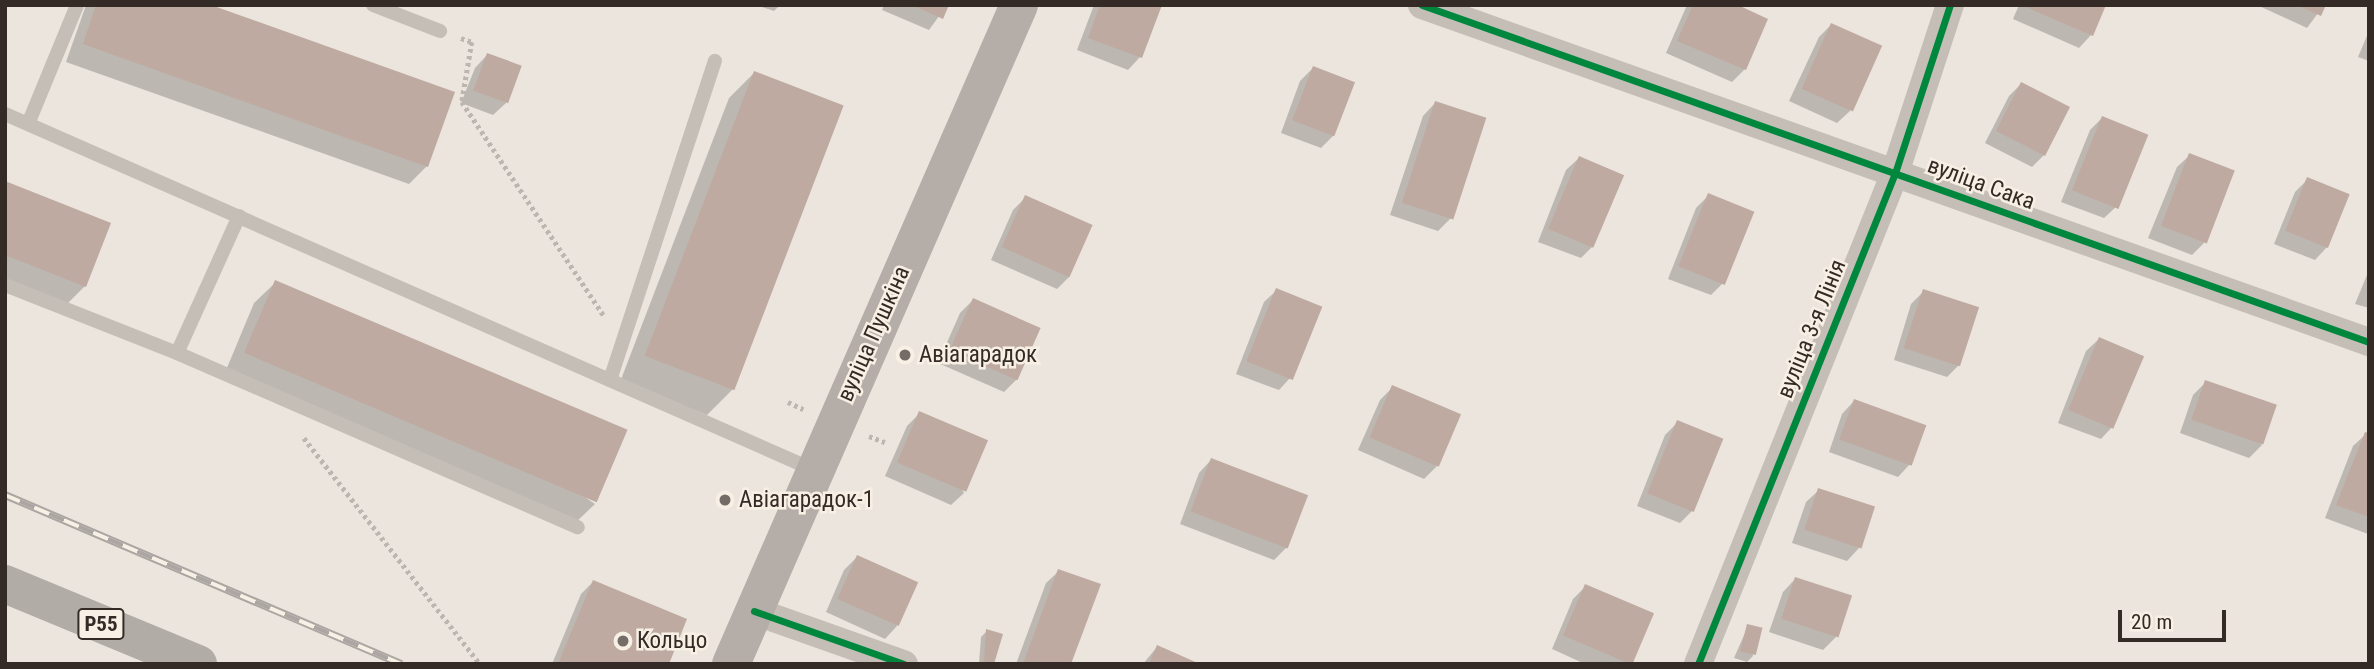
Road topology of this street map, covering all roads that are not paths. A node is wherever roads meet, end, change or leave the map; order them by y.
1 (77, 5) edge
2 (373, 5) edge
3 (1019, 5) edge
4 (1422, 5) edge
5 (1950, 5) edge
6 (440, 31) road end
7 (715, 61) dead end
8 (5, 114) edge
9 (28, 124) junction
10 (1895, 173) junction
11 (239, 216) junction
12 (5, 285) edge
13 (2369, 342) edge
14 (177, 353) junction
15 (610, 380) junction
16 (815, 470) junction
17 (578, 527) dead end
18 (5, 584) edge
19 (754, 611) junction
20 (198, 664) edge
21 (731, 664) edge
22 (904, 664) edge
23 (1698, 664) edge

1 - 9 lane
2 - 6 lane
3 - 16 main road, вуліца Пушкіна
4 - 10 street, вуліца Сака
5 - 10 street, вуліца 3-я Лінія
7 - 15 lane
8 - 9 lane
9 - 11 lane
10 - 13 street, вуліца Сака
10 - 23 street, вуліца 3-я Лінія
11 - 14 lane
11 - 15 lane
12 - 14 lane
14 - 17 lane
15 - 16 lane
16 - 19 main road, вуліца Пушкіна
18 - 20 main road, Р55
19 - 21 main road, вуліца Пушкіна
19 - 22 street

